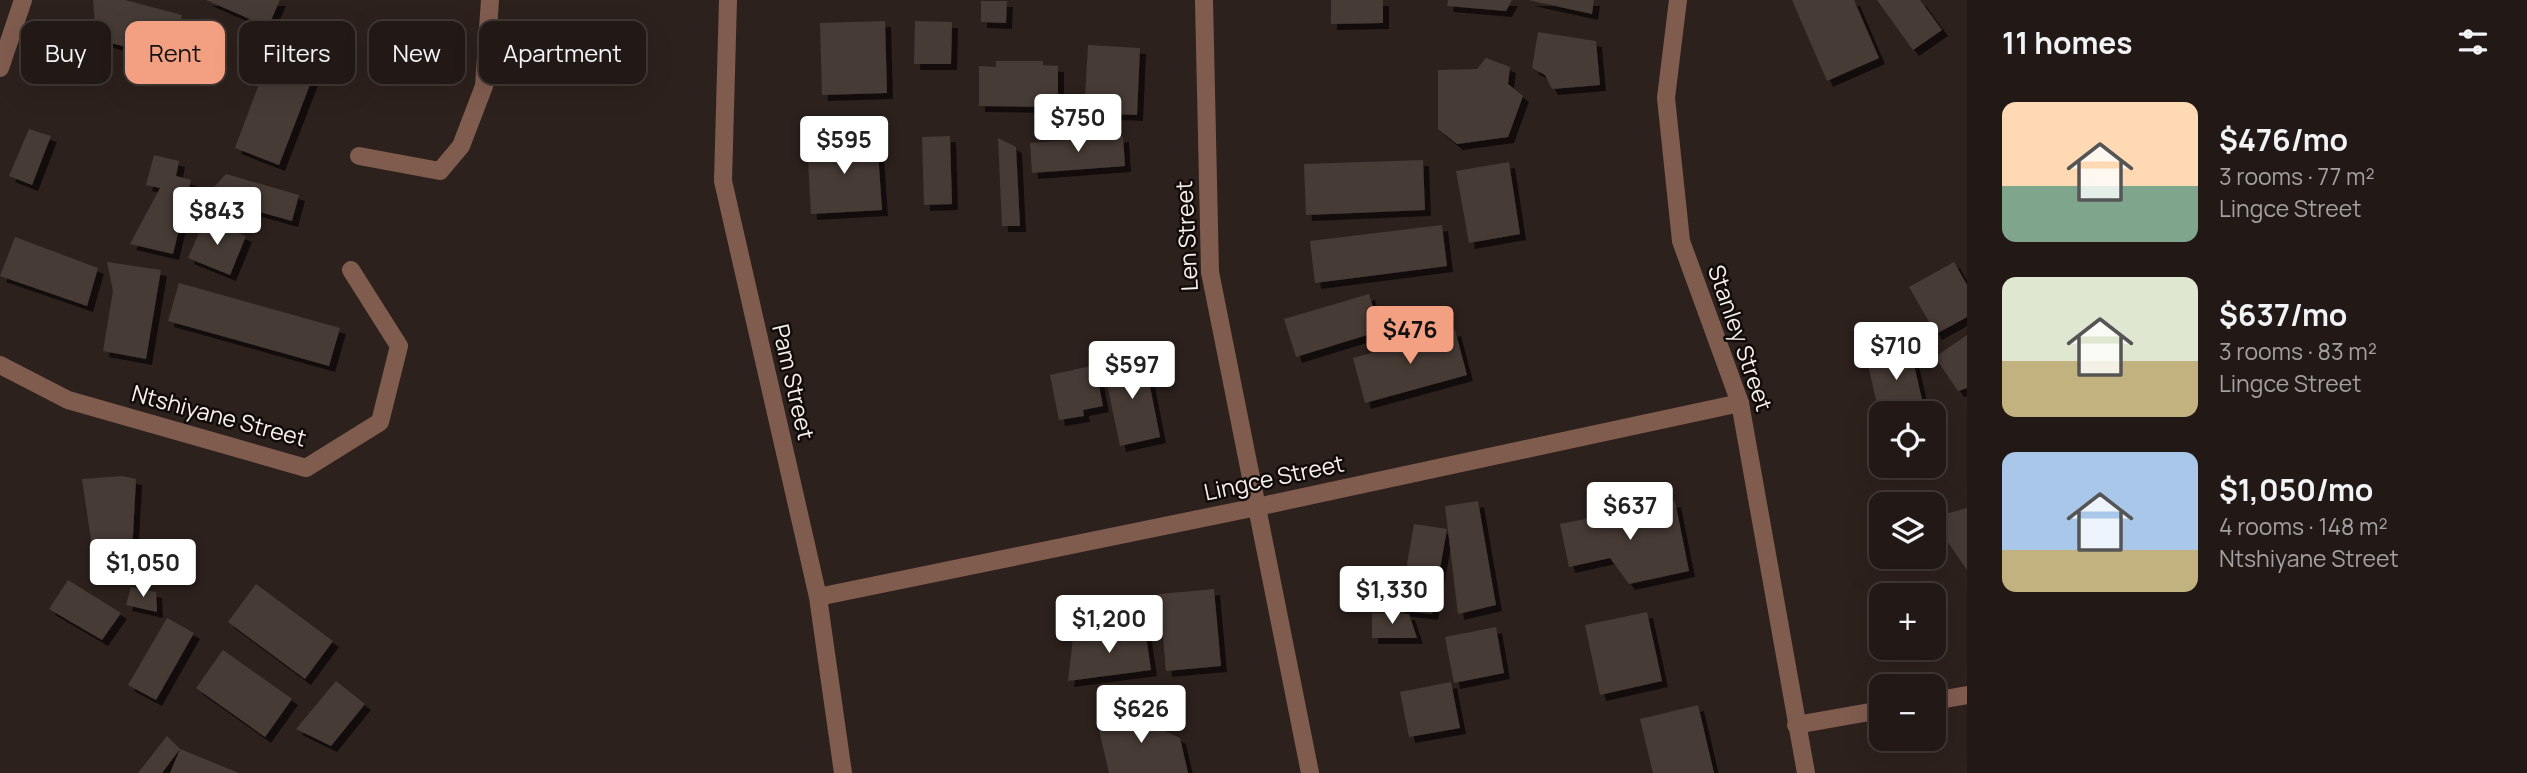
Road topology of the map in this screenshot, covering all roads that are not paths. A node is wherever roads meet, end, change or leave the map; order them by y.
1 (23, 0) edge
2 (489, 0) edge
3 (728, 0) edge
4 (1204, 0) edge
5 (1678, 0) edge
6 (0, 68) edge
7 (359, 156) dead end
8 (351, 270) dead end
9 (0, 365) edge
10 (1740, 403) junction
11 (1257, 507) junction
12 (818, 597) junction
13 (1967, 695) edge
14 (1946, 699) edge
15 (1869, 712) edge
16 (1796, 725) junction
17 (843, 773) edge
18 (1310, 773) edge
19 (1806, 773) edge

1 - 6 street
2 - 7 street
3 - 12 street, Pam Street
4 - 11 street, Len Street
5 - 10 street, Stanley Street
8 - 9 street, Ntshiyane Street
10 - 11 street, Lingce Street
10 - 16 street, Stanley Street
11 - 12 street, Lingce Street
11 - 18 street, Len Street
12 - 17 street, Pam Street
13 - 14 street
15 - 16 street
16 - 19 street, Stanley Street

